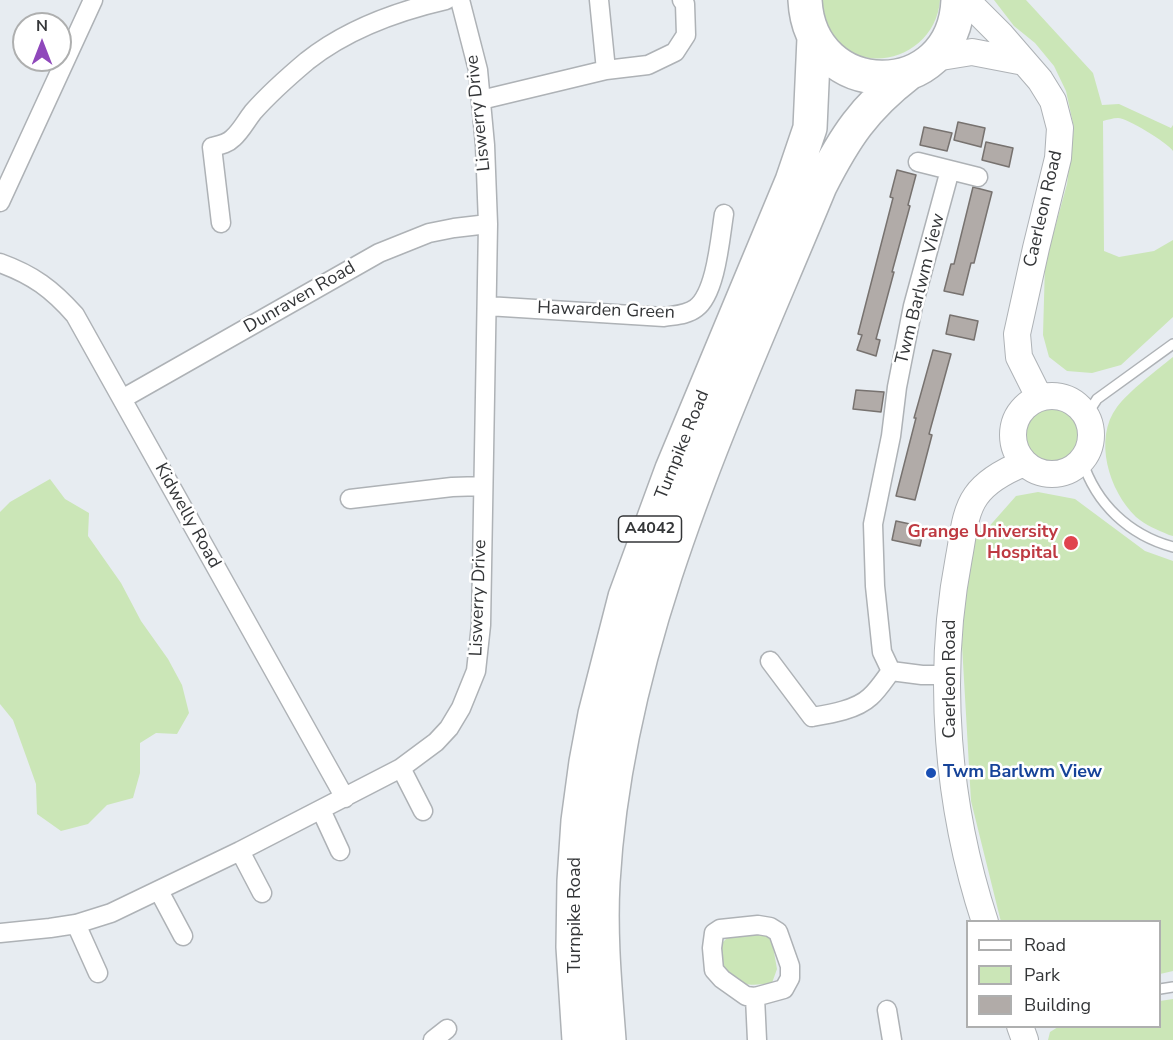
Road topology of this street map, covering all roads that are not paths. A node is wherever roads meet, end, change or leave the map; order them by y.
1 (93, 0) edge
2 (446, 0) edge
3 (460, 0) edge
4 (599, 0) edge
5 (682, 0) edge
6 (958, 0) edge
7 (966, 0) edge
8 (804, 13) edge
9 (1024, 62) junction
10 (921, 66) junction
11 (606, 70) junction
12 (481, 100) junction
13 (918, 162) dead end
14 (950, 170) junction
15 (978, 177) dead end
16 (0, 202) edge
17 (724, 214) dead end
18 (221, 223) dead end
19 (488, 224) junction
20 (0, 262) edge
21 (487, 306) junction
22 (1173, 344) edge
23 (1039, 397) junction
24 (122, 399) junction
25 (1086, 416) junction
26 (1082, 460) junction
27 (1024, 463) junction
28 (483, 486) junction
29 (350, 499) dead end
30 (1173, 547) edge
31 (770, 661) dead end
32 (891, 671) junction
33 (948, 675) junction
34 (401, 768) junction
35 (345, 798) junction
36 (321, 810) junction
37 (423, 811) dead end
38 (240, 851) junction
39 (340, 851) dead end
40 (159, 891) junction
41 (262, 893) dead end
42 (986, 920) edge
43 (76, 924) junction
44 (0, 933) edge
45 (183, 936) dead end
46 (98, 973) dead end
47 (755, 997) junction
48 (887, 1010) dead end
49 (579, 1040) edge
50 (609, 1040) edge
51 (757, 1040) edge
52 (892, 1040) edge

1 - 16 street
2 - 18 street
3 - 12 street, Liswerry Drive
4 - 11 street
5 - 11 street
6 - 10 highway, Turnpike Road
7 - 9 main road, Caerleon Road
8 - 10 highway
8 - 49 highway, Turnpike Road / A4042
9 - 10 main road
9 - 23 main road, Caerleon Road
10 - 50 highway, Turnpike Road / A4042
11 - 12 street
12 - 19 street, Liswerry Drive
13 - 14 street
14 - 15 street
14 - 32 street, Twm Barlwm View
17 - 21 street, Hawarden Green
19 - 21 street, Liswerry Drive
19 - 24 street, Dunraven Road
20 - 24 street, Kidwelly Road
21 - 28 street, Liswerry Drive
22 - 25 lane
23 - 25 main road
23 - 27 main road
24 - 35 street, Kidwelly Road
25 - 26 main road
26 - 27 main road
26 - 30 lane
27 - 33 main road, Caerleon Road
28 - 29 street
28 - 34 street, Liswerry Drive
31 - 32 street
32 - 33 street
33 - 42 main road, Caerleon Road
34 - 35 street, Liswerry Drive
34 - 37 street
35 - 36 street, Liswerry Drive
36 - 38 street, Liswerry Drive
36 - 39 street
38 - 40 street, Liswerry Drive
38 - 41 street
40 - 43 street, Liswerry Drive
40 - 45 street
43 - 44 street, Liswerry Drive
43 - 46 street
47 - 47 street
47 - 51 street
48 - 52 street

